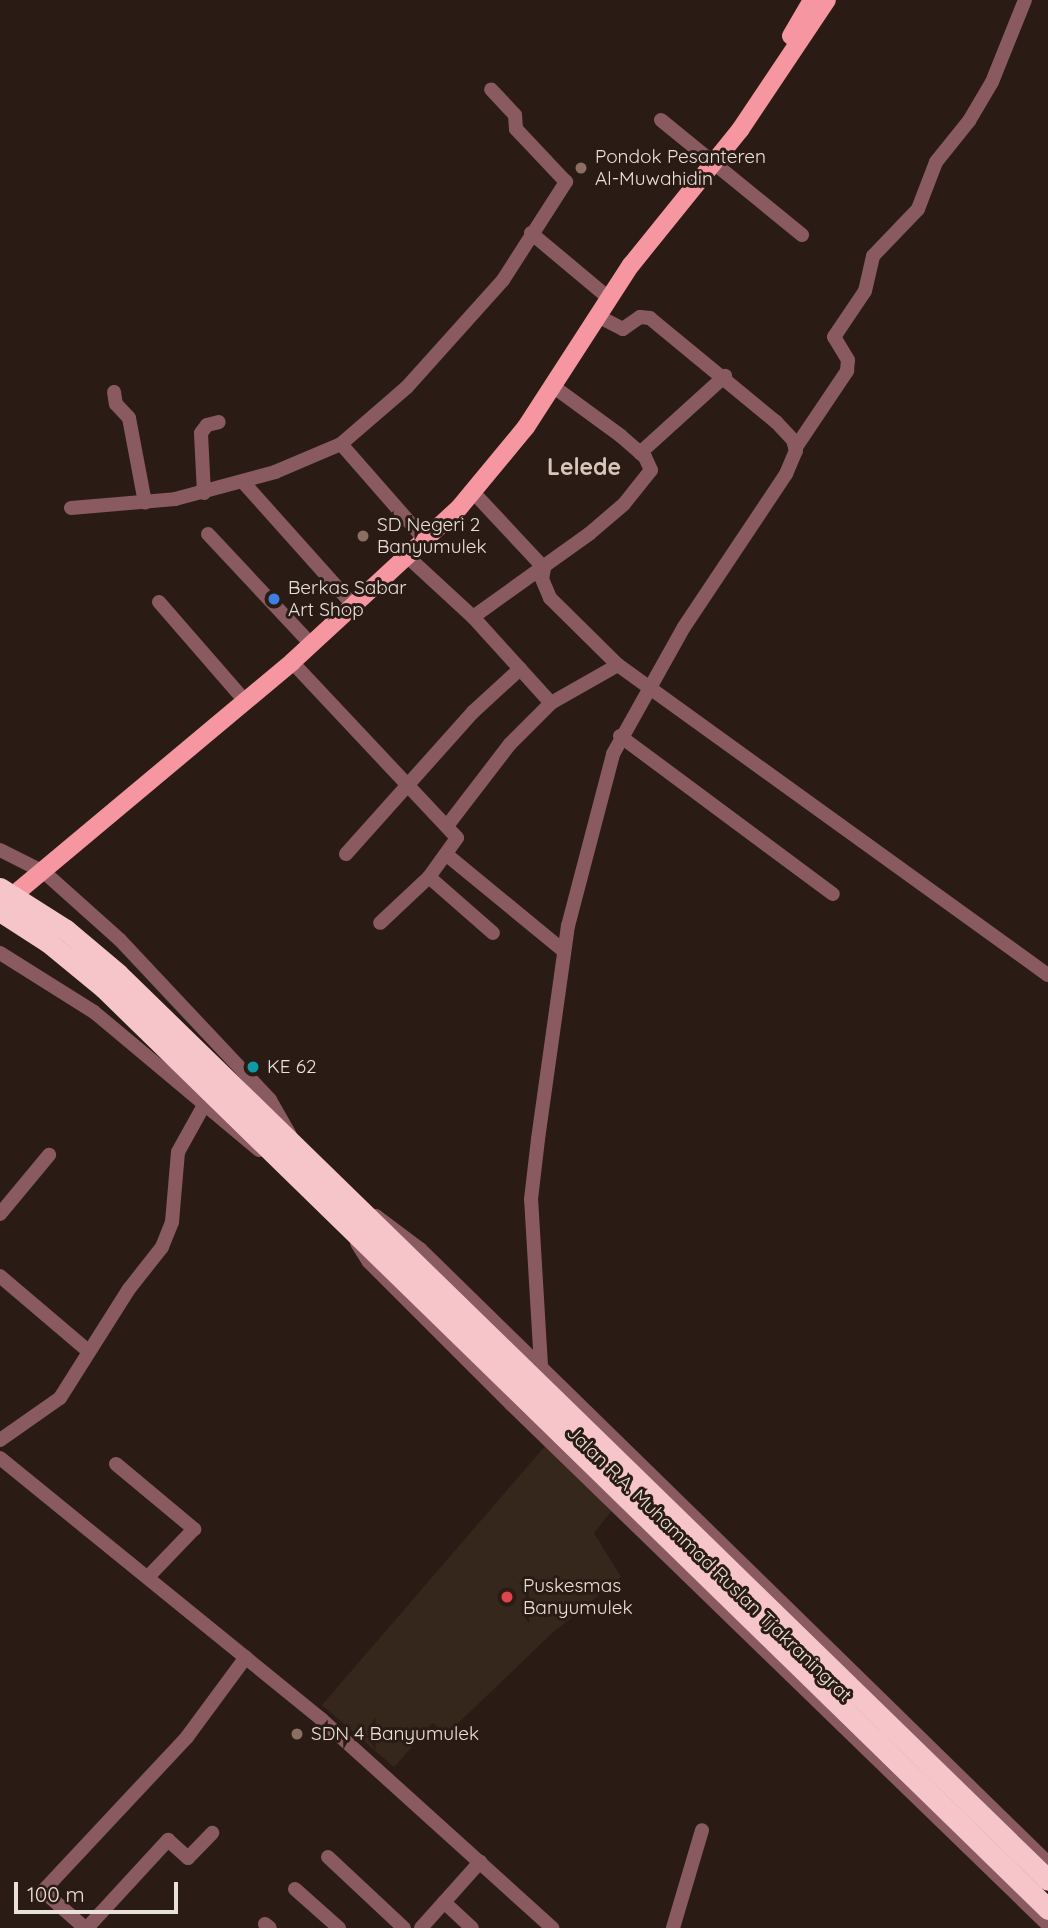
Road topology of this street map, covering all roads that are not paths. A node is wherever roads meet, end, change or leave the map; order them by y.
1 (812, 0) edge
2 (827, 0) edge
3 (1026, 0) edge
4 (771, 87) junction
5 (491, 89) dead end
6 (661, 120) dead end
7 (715, 163) junction
8 (531, 233) junction
9 (802, 235) dead end
10 (610, 299) junction
11 (599, 317) junction
12 (725, 376) junction
13 (554, 387) junction
14 (114, 392) dead end
15 (219, 422) dead end
16 (341, 444) junction
17 (796, 447) junction
18 (640, 453) junction
19 (243, 482) junction
20 (473, 492) junction
21 (204, 493) junction
22 (145, 503) junction
23 (71, 508) dead end
24 (208, 534) dead end
25 (426, 541) junction
26 (409, 558) junction
27 (544, 568) junction
28 (159, 602) dead end
29 (354, 606) junction
30 (473, 617) junction
31 (312, 645) junction
32 (292, 662) junction
33 (618, 665) junction
34 (520, 669) junction
35 (651, 687) junction
36 (245, 701) junction
37 (551, 703) junction
38 (620, 736) junction
39 (410, 787) junction
40 (447, 826) junction
41 (0, 850) edge
42 (346, 854) dead end
43 (447, 855) junction
44 (44, 872) junction
45 (429, 877) junction
46 (832, 894) dead end
47 (4, 903) edge
48 (380, 923) dead end
49 (493, 933) dead end
50 (564, 951) junction
51 (0, 953) edge
52 (1048, 975) edge
53 (204, 1105) junction
54 (294, 1144) junction
55 (49, 1155) dead end
56 (285, 1166) junction
57 (362, 1209) junction
58 (0, 1214) edge
59 (348, 1228) junction
60 (0, 1276) edge
61 (88, 1351) junction
62 (541, 1366) junction
63 (0, 1440) edge
64 (0, 1458) edge
65 (116, 1464) dead end
66 (148, 1577) junction
67 (246, 1657) junction
68 (702, 1830) dead end
69 (212, 1833) dead end
70 (328, 1857) dead end
71 (480, 1862) junction
72 (1048, 1863) edge
73 (1048, 1880) edge
74 (295, 1889) dead end
75 (444, 1902) junction
76 (1048, 1909) edge
77 (1048, 1925) edge
78 (86, 1928) edge
79 (339, 1928) edge
80 (404, 1928) edge
81 (421, 1928) edge
82 (472, 1928) edge
83 (552, 1928) edge
84 (673, 1928) edge

1 - 4 main road
2 - 4 main road
3 - 17 street
4 - 7 main road
5 - 8 street
6 - 7 street
7 - 9 street
7 - 10 main road
8 - 10 street
8 - 16 street
10 - 11 main road
11 - 12 street
11 - 13 main road
12 - 17 street
12 - 18 street
13 - 18 street
13 - 20 main road
14 - 22 street
15 - 21 street
16 - 19 street
16 - 25 street
17 - 35 street
18 - 27 street
19 - 21 street
19 - 29 street
20 - 25 main road
20 - 27 street
21 - 22 street
22 - 23 street
24 - 31 street
25 - 26 main road
26 - 29 main road
26 - 30 street
27 - 30 street
27 - 33 street
28 - 36 street
29 - 31 main road
30 - 34 street
31 - 32 main road
32 - 36 main road
32 - 39 street
33 - 35 street
33 - 37 street
34 - 37 street
34 - 39 street
35 - 38 street
35 - 52 street
36 - 44 main road
37 - 40 street
38 - 46 street
38 - 50 street
39 - 40 street
39 - 42 street
40 - 43 street
41 - 44 street, Jalan R.A. Muhammad Ruslan Tjakraningrat
43 - 45 street
43 - 50 street
44 - 47 main road
44 - 54 street, Jalan R.A. Muhammad Ruslan Tjakraningrat
45 - 48 street
45 - 49 street
47 - 54 highway, Jalan R.A. Muhammad Ruslan Tjakraningrat
47 - 56 highway, Jalan R.A. Muhammad Ruslan Tjakraningrat
50 - 62 street
51 - 53 street, Jalan R.A. Muhammad Ruslan Tjakraningrat
53 - 56 street, Jalan R.A. Muhammad Ruslan Tjakraningrat
53 - 61 street
54 - 57 highway, Jalan R.A. Muhammad Ruslan Tjakraningrat
55 - 58 street
56 - 59 highway, Jalan R.A. Muhammad Ruslan Tjakraningrat
57 - 62 street, Jalan R.A. Muhammad Ruslan Tjakraningrat
57 - 73 highway, Jalan R.A. Muhammad Ruslan Tjakraningrat
59 - 76 highway, Jalan R.A. Muhammad Ruslan Tjakraningrat
59 - 77 street, Jalan R.A. Muhammad Ruslan Tjakraningrat
60 - 61 street
61 - 63 street
62 - 72 street, Jalan R.A. Muhammad Ruslan Tjakraningrat
64 - 66 street
65 - 66 street
66 - 67 street
67 - 71 street
67 - 78 street
68 - 84 street
69 - 78 street
70 - 80 street
71 - 75 street
71 - 83 street
74 - 79 street
75 - 81 street
75 - 82 street

